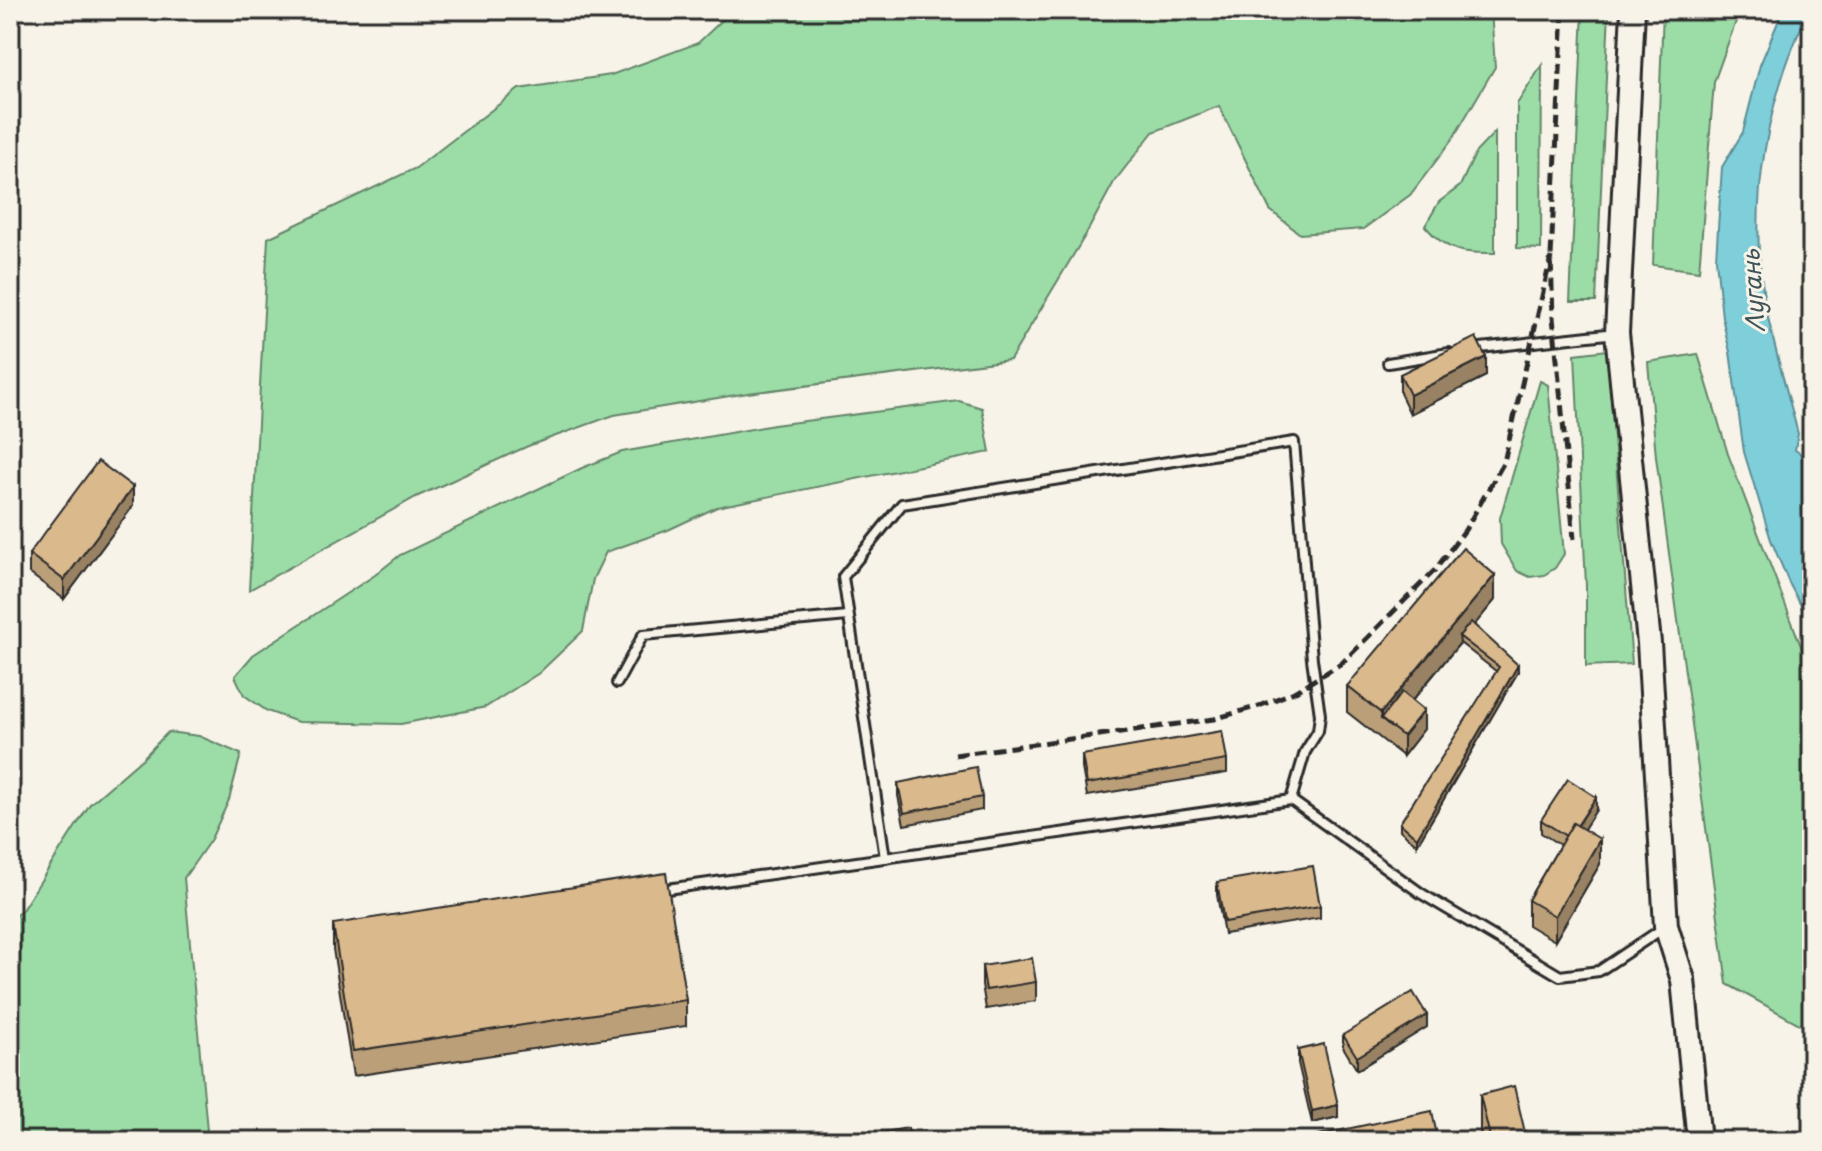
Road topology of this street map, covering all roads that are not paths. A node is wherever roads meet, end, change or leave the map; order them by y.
1 (1633, 10) edge
2 (1617, 333) junction
3 (1388, 363) dead end
4 (848, 616) junction
5 (617, 683) dead end
6 (1291, 800) junction
7 (885, 858) junction
8 (654, 890) edge
9 (1666, 926) junction
10 (1699, 1141) edge

1 - 2 street
2 - 3 lane
2 - 9 street
4 - 5 lane
4 - 6 lane
4 - 7 lane
6 - 7 lane
6 - 9 lane
7 - 8 lane
9 - 10 street

